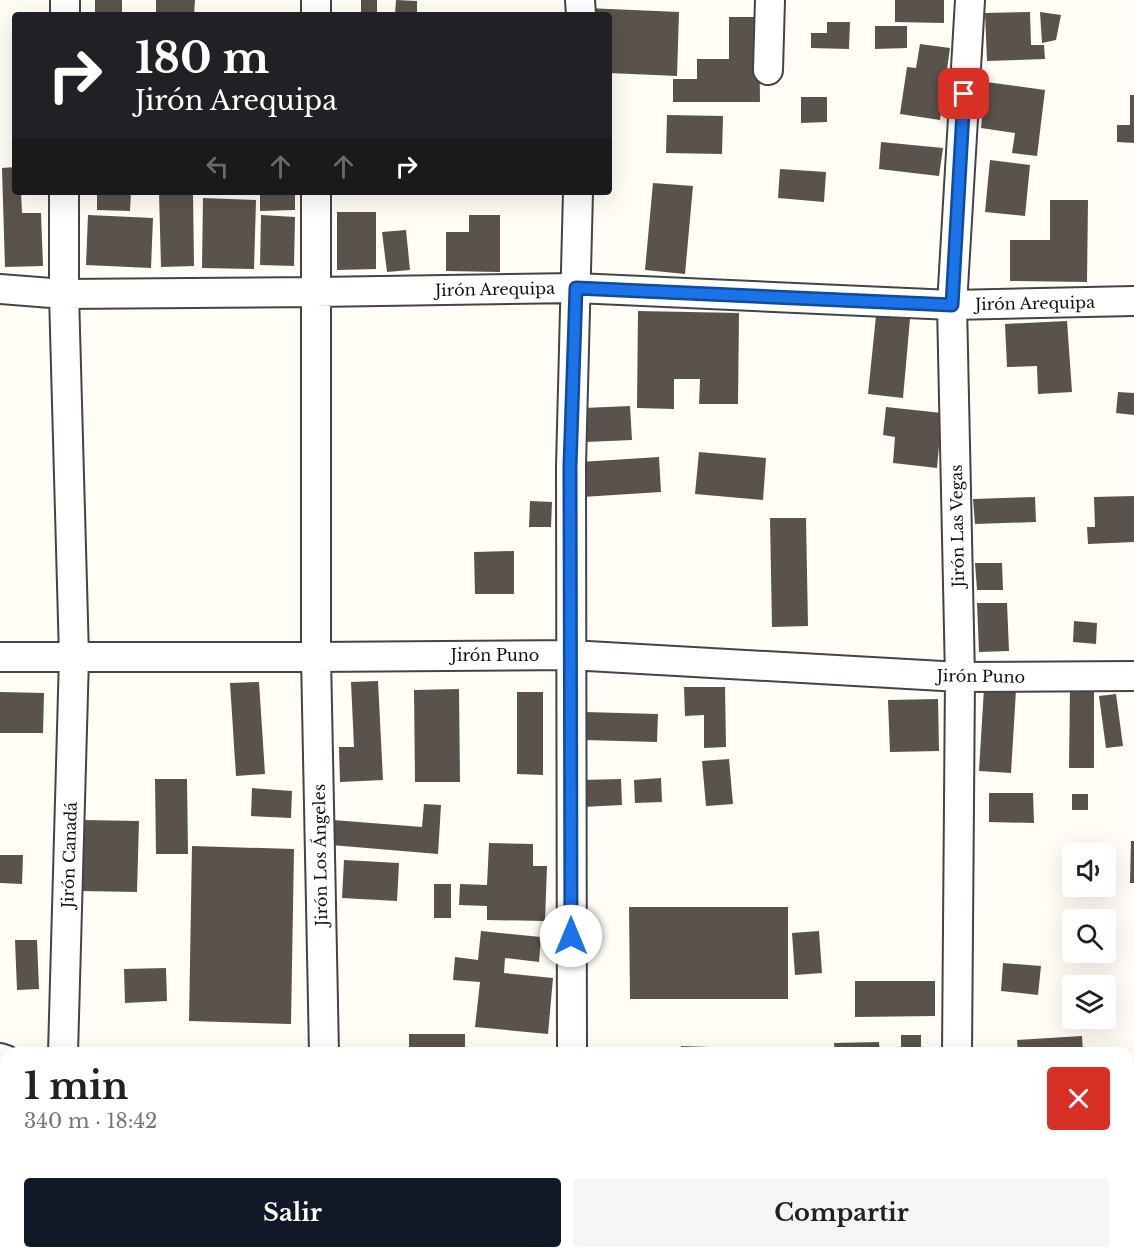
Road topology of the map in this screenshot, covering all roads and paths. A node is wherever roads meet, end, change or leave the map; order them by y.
1 (770, 0) edge
2 (970, 0) edge
3 (768, 70) dead end
4 (64, 195) edge
5 (316, 195) edge
6 (578, 195) edge
7 (576, 288) junction
8 (0, 289) edge
9 (316, 292) junction
10 (64, 294) junction
11 (1134, 301) edge
12 (952, 305) junction
13 (570, 655) junction
14 (0, 657) edge
15 (74, 657) junction
16 (316, 657) junction
17 (1134, 676) edge
18 (960, 677) junction
19 (63, 1047) edge
20 (324, 1047) edge
21 (572, 1047) edge
22 (957, 1047) edge

1 - 3 street
2 - 12 street, Jirón Las Vegas
4 - 10 street
5 - 9 street
6 - 7 street
7 - 9 street, Jirón Arequipa
7 - 12 street, Jirón Arequipa
7 - 13 street
8 - 10 street, Jirón Arequipa
9 - 10 street, Jirón Arequipa
9 - 16 street, Jirón Los Ángeles
10 - 15 street, Jirón Canadá
11 - 12 street, Jirón Arequipa
12 - 18 street, Jirón Las Vegas
13 - 16 street, Jirón Puno
13 - 18 street, Jirón Puno
13 - 21 street
14 - 15 street, Jirón Puno
15 - 16 street, Jirón Puno
15 - 19 street, Jirón Canadá
16 - 20 street, Jirón Los Ángeles
17 - 18 street, Jirón Puno
18 - 22 street, Jirón Las Vegas

